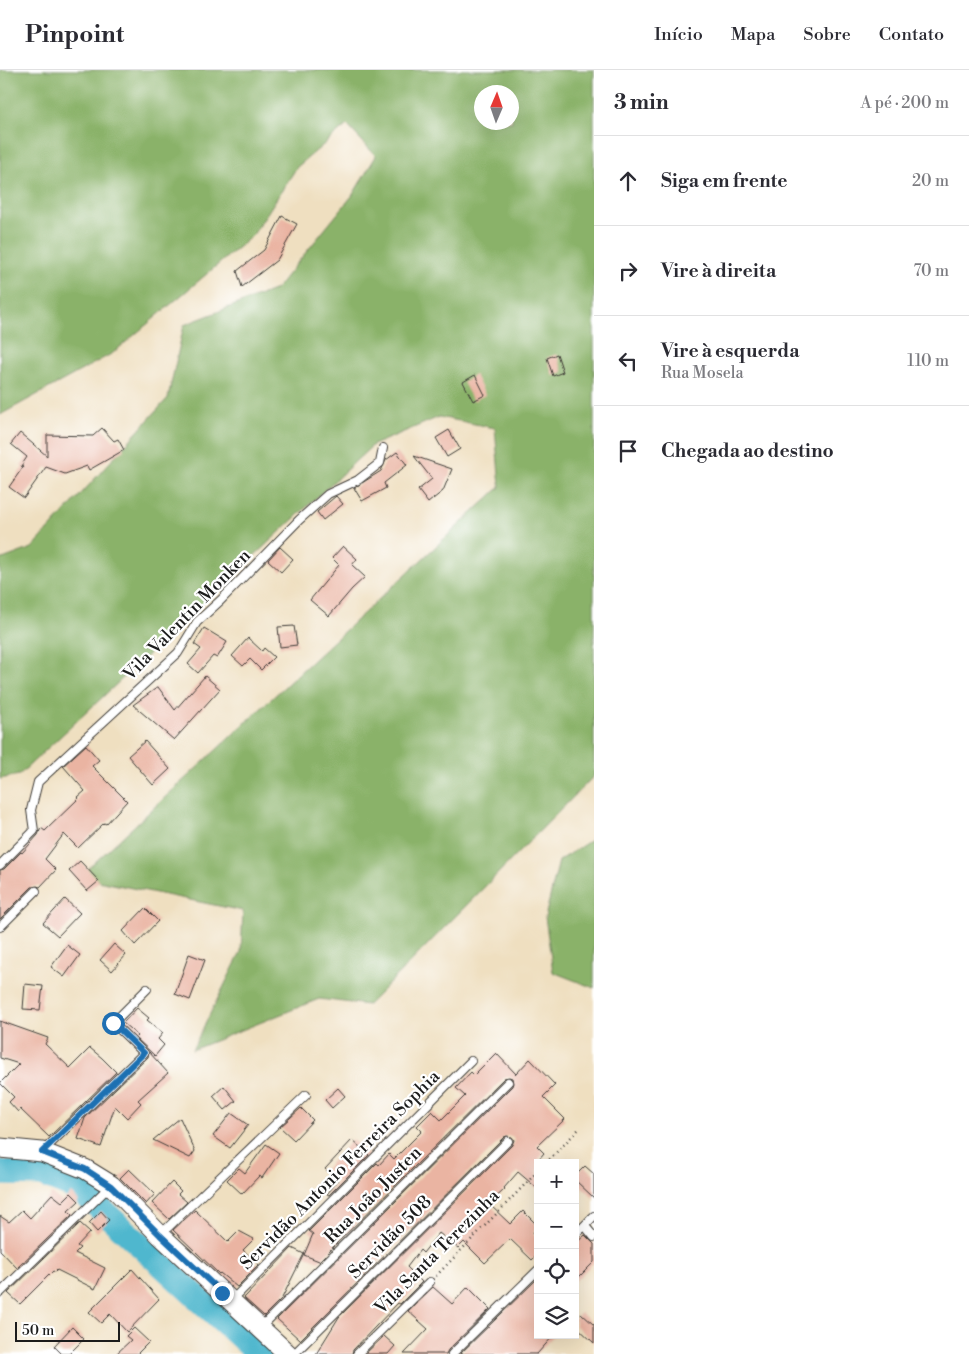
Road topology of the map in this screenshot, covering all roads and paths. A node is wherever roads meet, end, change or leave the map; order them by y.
1 (383, 448) dead end
2 (0, 865) edge
3 (36, 892) dead end
4 (0, 927) edge
5 (147, 989) dead end
6 (471, 1061) dead end
7 (508, 1082) dead end
8 (306, 1095) dead end
9 (579, 1129) dead end
10 (508, 1141) dead end
11 (0, 1148) edge
12 (42, 1152) junction
13 (550, 1159) edge
14 (534, 1175) edge
15 (111, 1186) junction
16 (594, 1216) edge
17 (585, 1226) junction
18 (579, 1231) edge
19 (160, 1235) junction
20 (594, 1237) edge
21 (534, 1274) edge
22 (430, 1282) joint
23 (0, 1293) edge
24 (230, 1301) junction
25 (260, 1328) junction
26 (288, 1354) edge
27 (294, 1354) edge
28 (358, 1354) edge
29 (452, 1354) edge

1 - 2 lane, Vila Valentin Monken
3 - 4 lane
5 - 12 lane
6 - 24 lane, Servidão Antonio Ferreira Sophia
7 - 25 lane, Rua João Justen
8 - 19 lane
9 - 13 path
10 - 27 lane, Servidão 508
11 - 12 street
12 - 15 street
14 - 22 path, Vila Santa Terezinha
15 - 19 street
15 - 23 lane
16 - 17 lane
17 - 18 lane
17 - 20 lane
19 - 24 street
21 - 29 lane
22 - 28 lane, Vila Santa Terezinha
24 - 25 street
25 - 26 street

